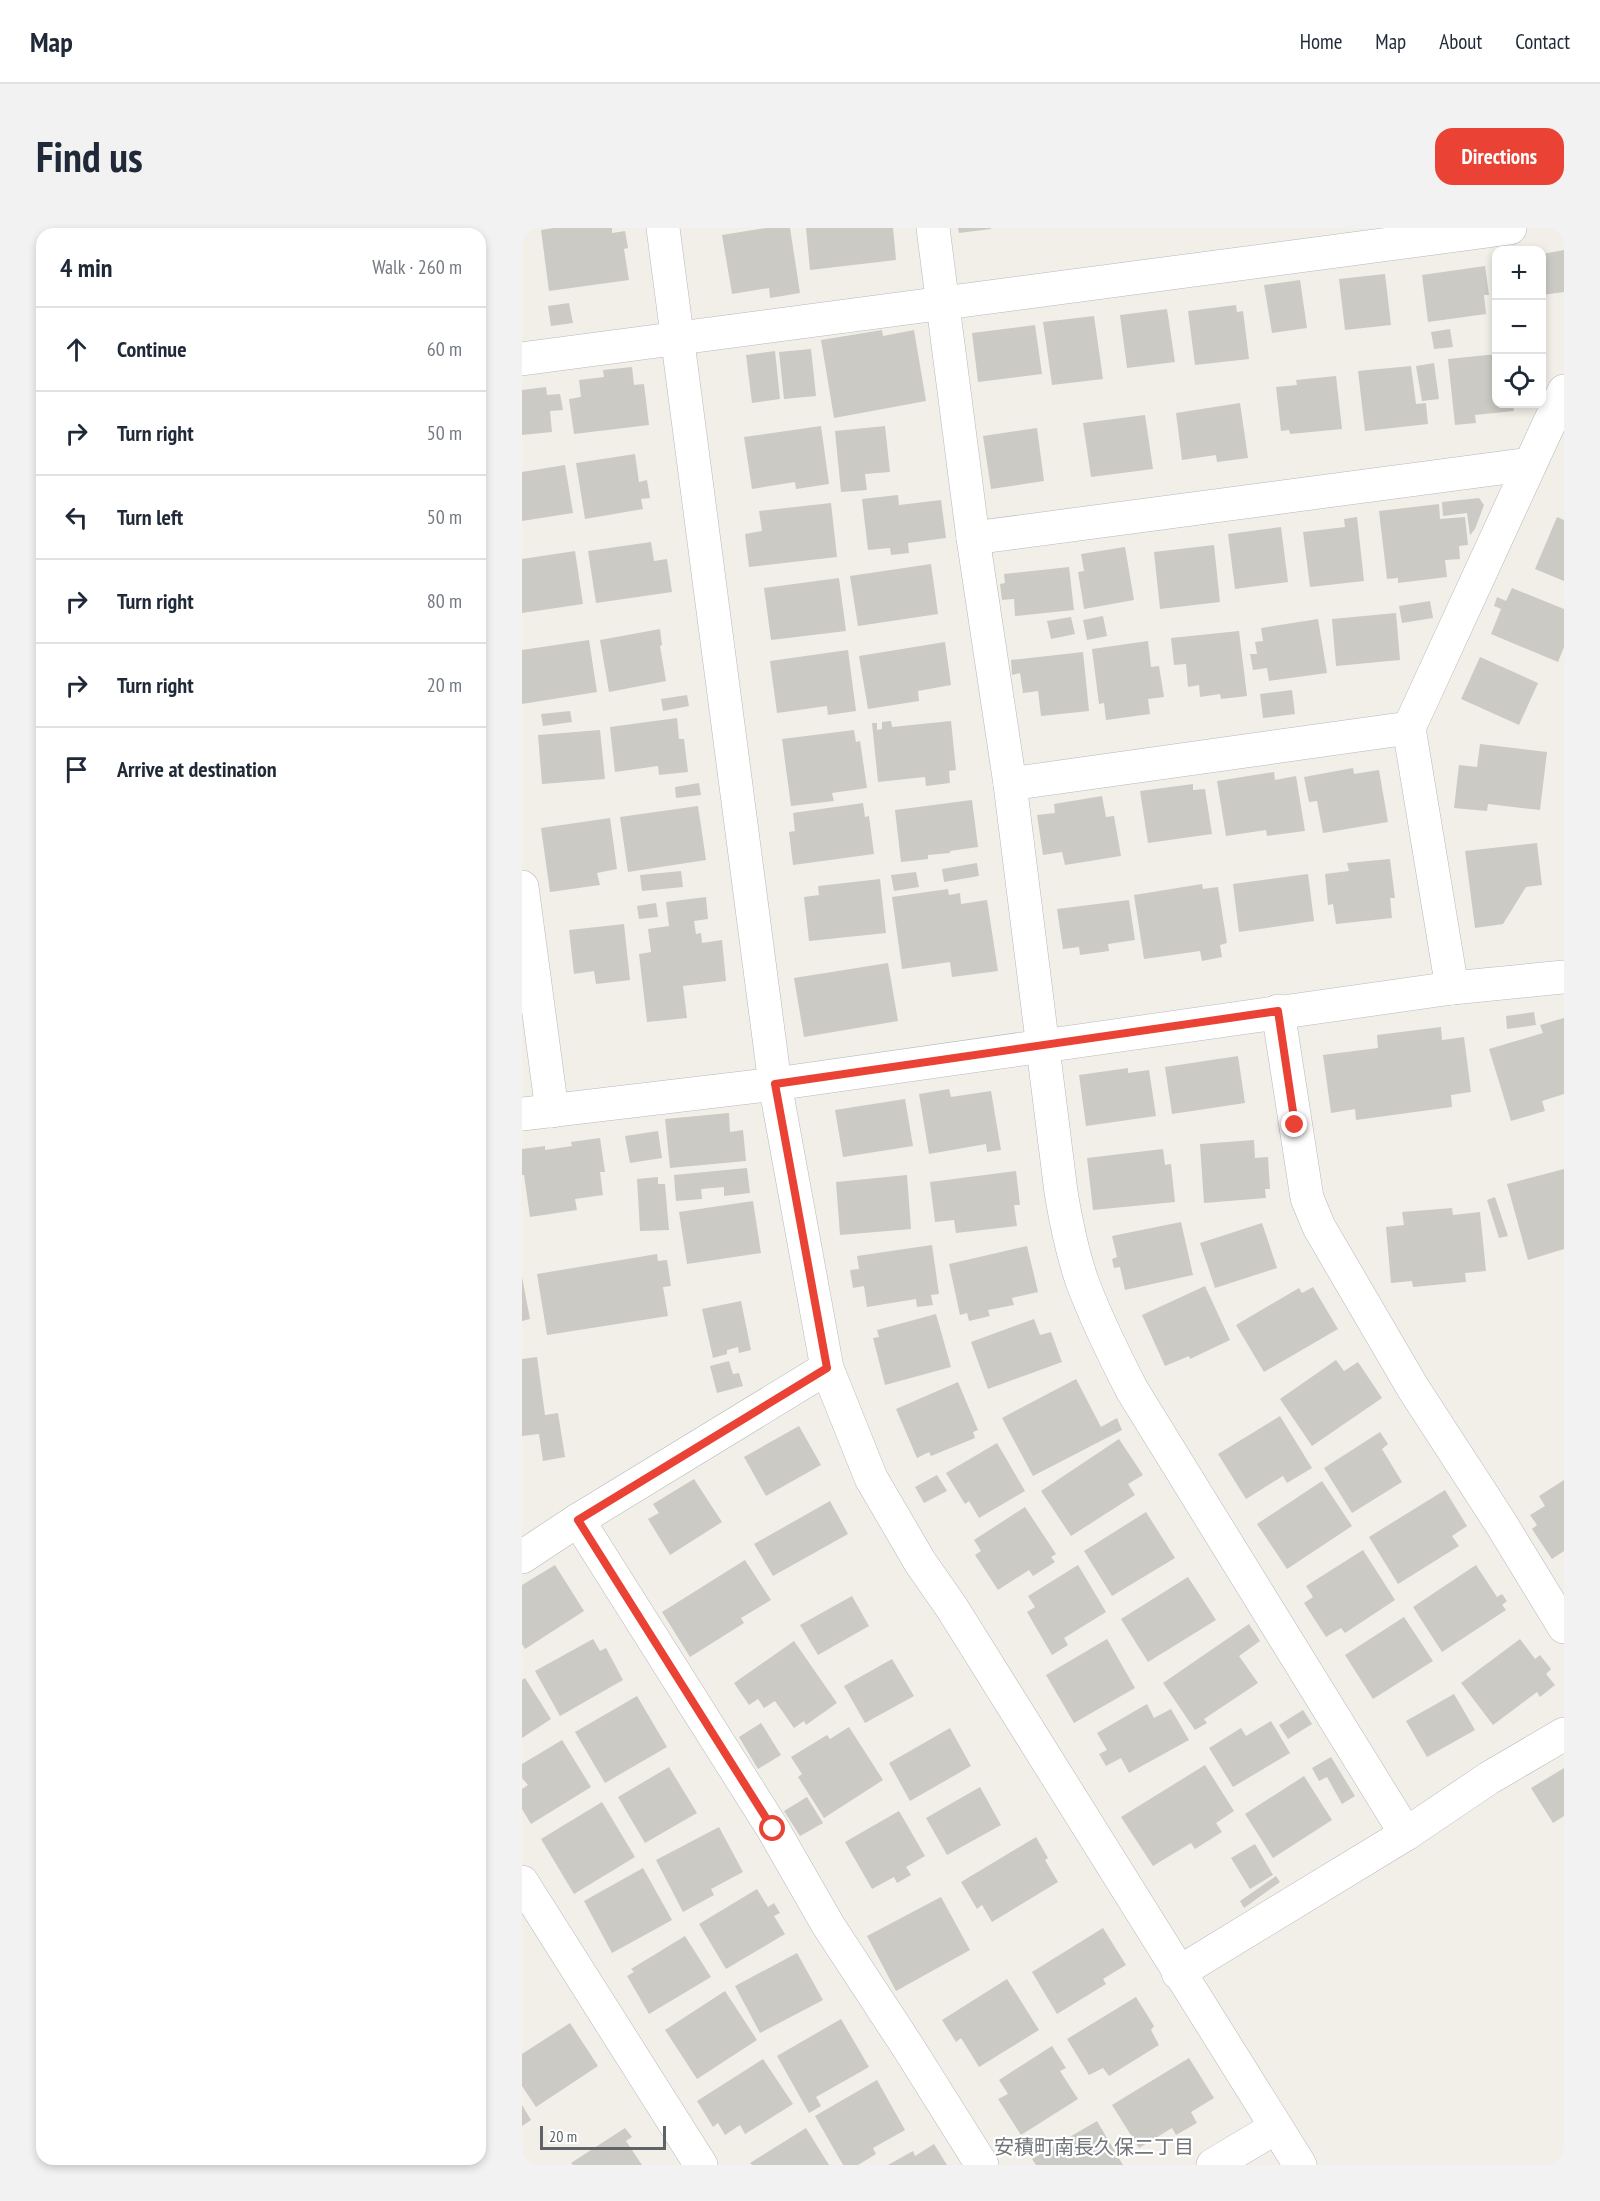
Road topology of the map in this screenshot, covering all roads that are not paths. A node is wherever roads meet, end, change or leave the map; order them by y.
1 (663, 228) edge
2 (933, 228) edge
3 (1510, 228) edge
4 (943, 304) junction
5 (677, 337) junction
6 (522, 360) edge
7 (1564, 391) edge
8 (1530, 464) junction
9 (973, 538) junction
10 (1409, 728) junction
11 (1010, 784) junction
12 (522, 887) edge
13 (1564, 977) edge
14 (1452, 988) junction
15 (1278, 1011) junction
16 (1041, 1046) junction
17 (775, 1084) junction
18 (537, 1112) edge
19 (827, 1368) junction
20 (578, 1520) junction
21 (522, 1557) edge
22 (1564, 1627) edge
23 (1564, 1734) edge
24 (1406, 1834) junction
25 (522, 1882) edge
26 (1178, 1973) junction
27 (1275, 2128) junction
28 (701, 2165) edge
29 (982, 2165) edge
30 (1213, 2165) edge
31 (1299, 2165) edge

1 - 5 street
2 - 4 street
3 - 4 street
4 - 5 street
4 - 9 street
5 - 6 street
5 - 17 street
7 - 8 street
8 - 9 street
8 - 10 street
9 - 11 street
10 - 11 street
10 - 14 street
11 - 16 street
12 - 18 street
13 - 14 street
14 - 15 street
15 - 16 street
15 - 22 street
16 - 17 street
16 - 24 street
17 - 18 street
17 - 19 street
19 - 20 street
19 - 26 street
20 - 21 street
20 - 29 street
23 - 24 street
24 - 26 street
25 - 28 street
26 - 27 street
27 - 30 street
27 - 31 street

